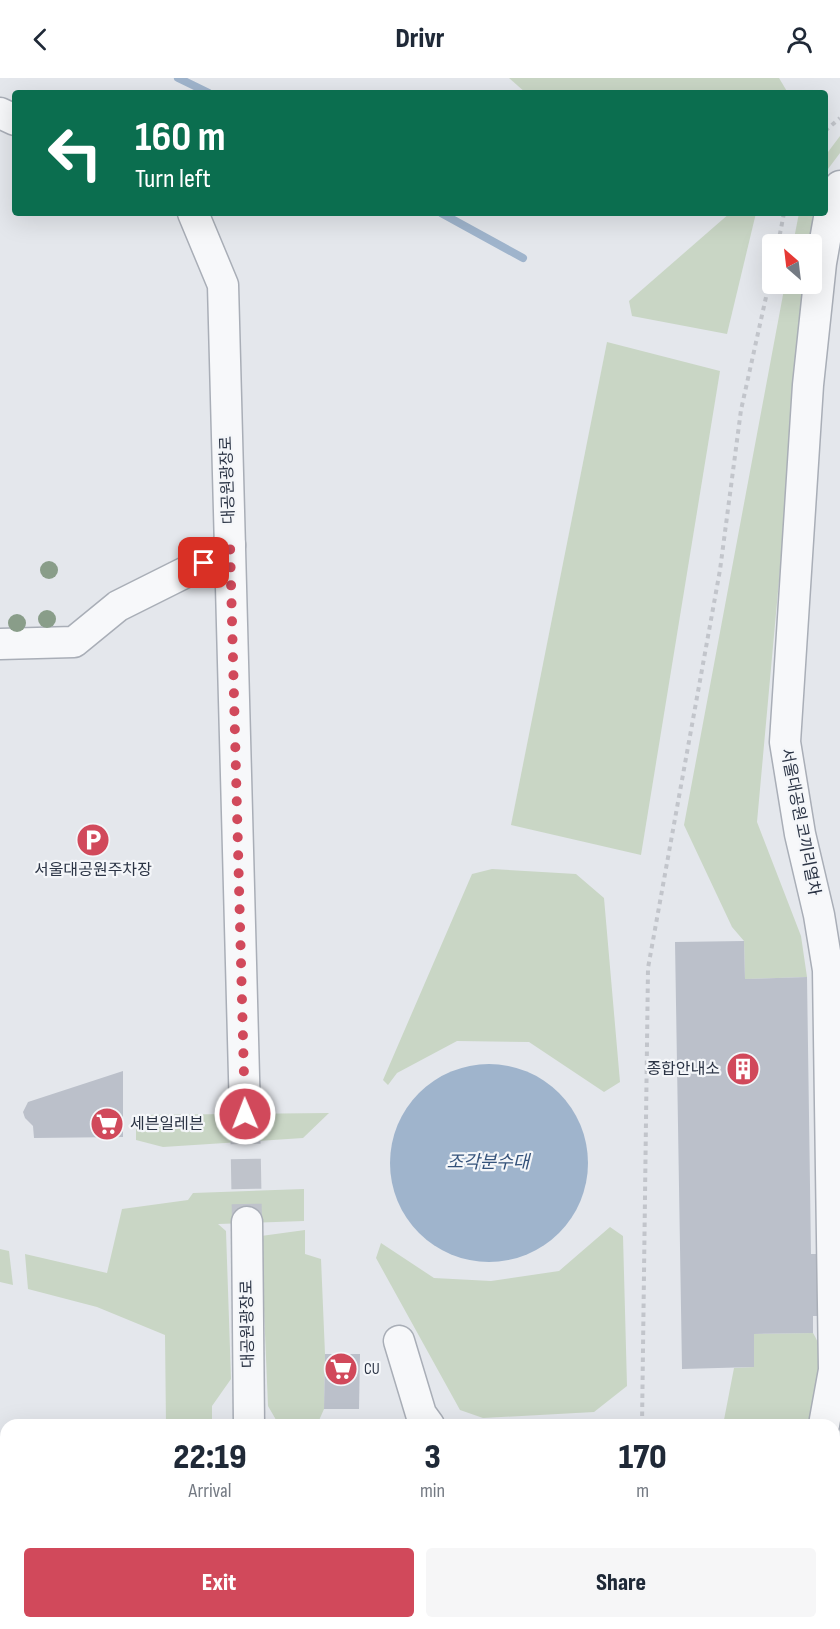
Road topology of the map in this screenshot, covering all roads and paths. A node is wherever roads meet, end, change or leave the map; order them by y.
1 (840, 118) edge
2 (828, 128) edge
3 (840, 186) edge
4 (194, 216) edge
5 (783, 216) edge
6 (780, 234) edge
7 (767, 294) edge
8 (230, 545) junction
9 (0, 644) edge
10 (245, 1114) tunnel mouth
11 (247, 1222) tunnel mouth
12 (399, 1341) dead end
13 (249, 1419) edge
14 (425, 1419) edge
15 (642, 1419) edge
16 (825, 1419) edge

1 - 2 path
3 - 16 street, 서울대공원 코끼리열차
4 - 8 street, 대공원광장로
5 - 6 path
7 - 15 path
8 - 9 street
8 - 10 street, 대공원광장로
11 - 13 street, 대공원광장로
12 - 14 street

